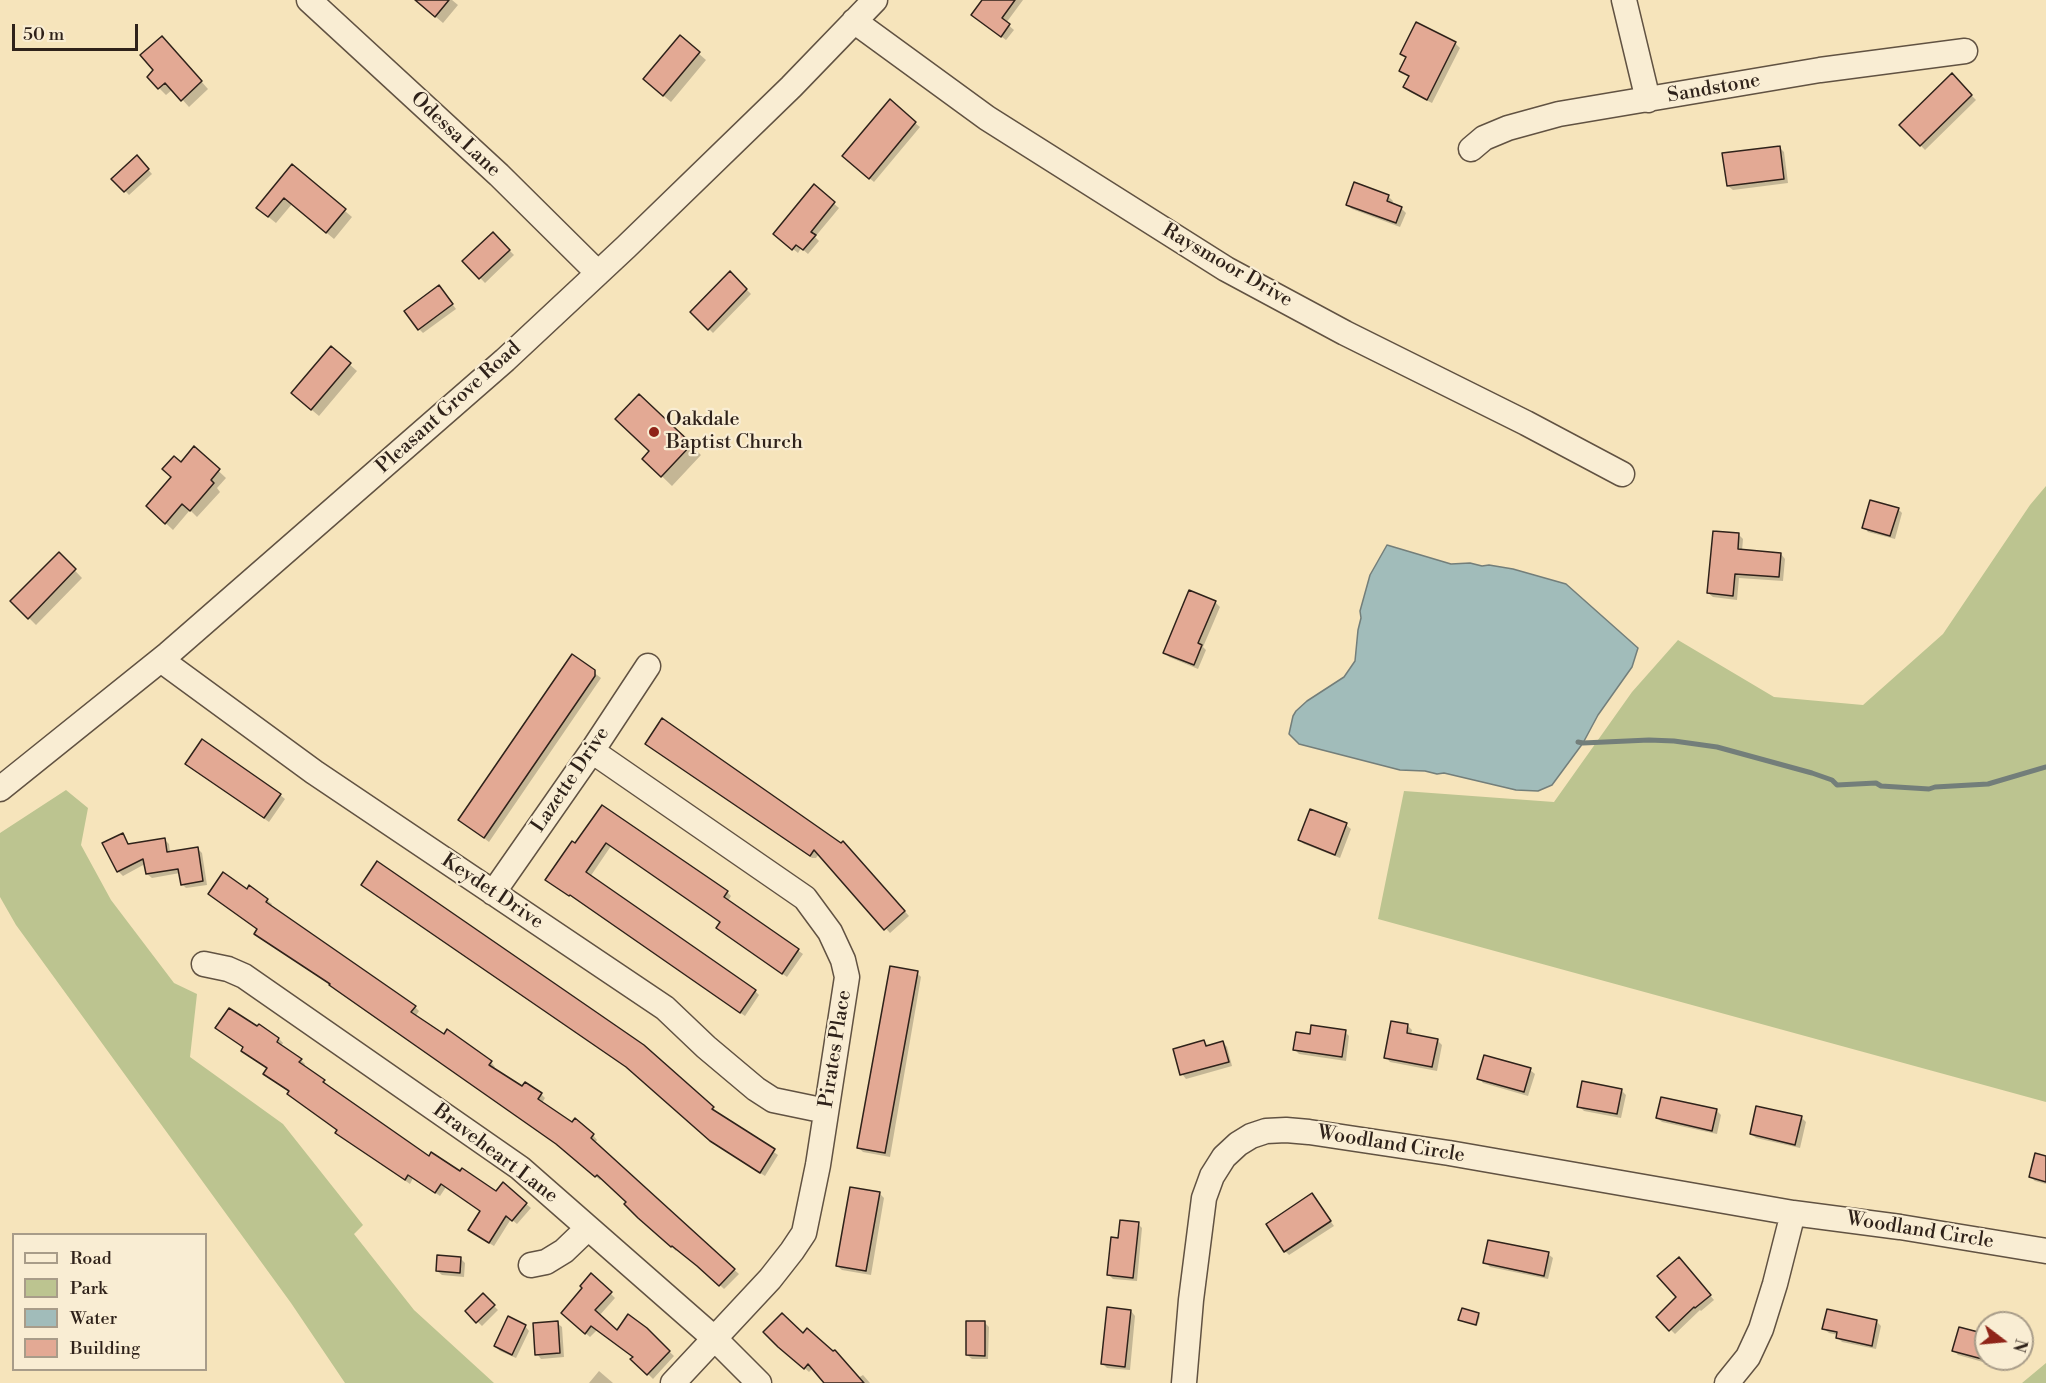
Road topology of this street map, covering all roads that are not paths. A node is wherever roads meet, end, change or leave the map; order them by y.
1 (309, 0) edge
2 (875, 0) edge
3 (1624, 0) edge
4 (854, 21) junction
5 (1965, 51) dead end
6 (1648, 100) junction
7 (1471, 149) dead end
8 (598, 273) junction
9 (1622, 474) dead end
10 (161, 660) junction
11 (648, 666) dead end
12 (592, 752) junction
13 (0, 789) edge
14 (493, 893) junction
15 (204, 964) dead end
16 (826, 1112) junction
17 (1793, 1213) junction
18 (588, 1228) junction
19 (2046, 1251) edge
20 (531, 1265) dead end
21 (715, 1339) junction
22 (673, 1383) edge
23 (759, 1383) edge
24 (1184, 1383) edge
25 (1727, 1383) edge

1 - 8 street, Odessa Lane
2 - 4 street, Pleasant Grove Road
3 - 6 street
4 - 8 street, Pleasant Grove Road
4 - 9 street, Raysmoor Drive
5 - 6 street, Sandstone
6 - 7 street, Sandstone
8 - 10 street, Pleasant Grove Road
10 - 13 street, Pleasant Grove Road
10 - 14 street, Keydet Drive
11 - 12 street, Lazette Drive
12 - 14 street, Lazette Drive
12 - 16 street, Pirates Place
14 - 16 street, Keydet Drive
15 - 18 street, Braveheart Lane
16 - 21 street, Pirates Place
17 - 19 street, Woodland Circle
17 - 24 street, Woodland Circle
17 - 25 street
18 - 20 street
18 - 21 street, Braveheart Lane
21 - 22 street, Pirates Place
21 - 23 street, Braveheart Lane

